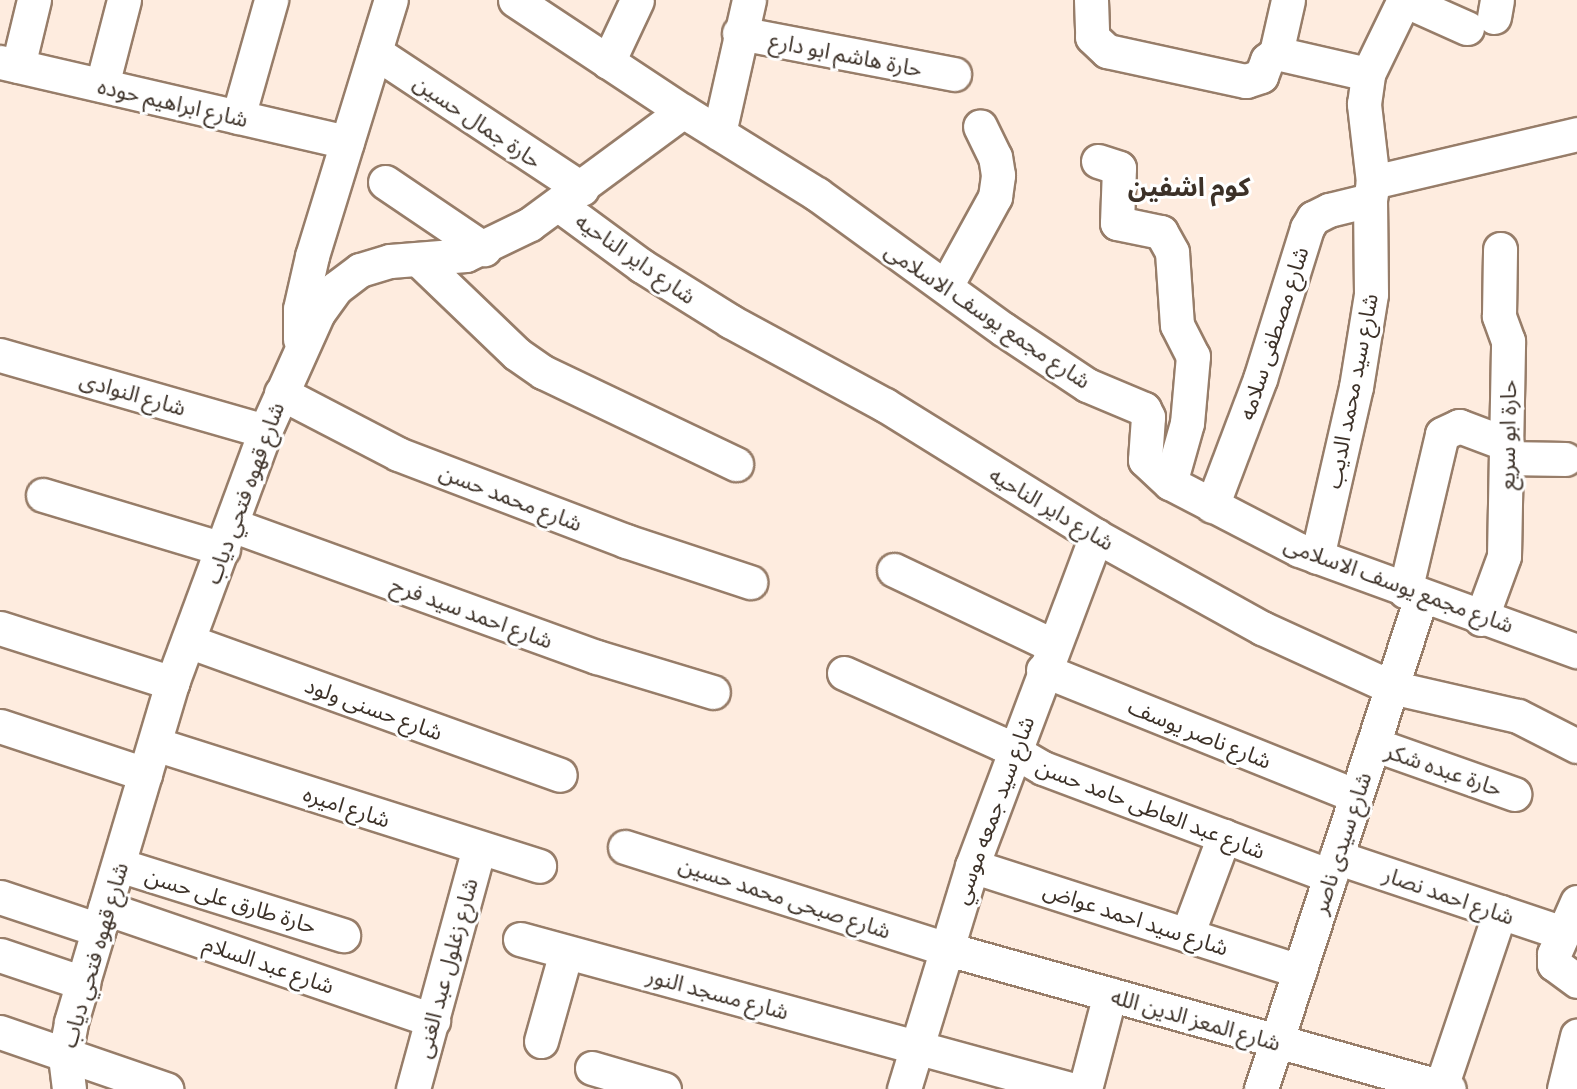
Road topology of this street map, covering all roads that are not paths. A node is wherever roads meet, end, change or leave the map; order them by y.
1 (34, 0) edge
2 (124, 0) edge
3 (271, 0) edge
4 (391, 0) edge
5 (515, 0) edge
6 (637, 0) edge
7 (749, 0) edge
8 (1091, 0) edge
9 (1288, 0) edge
10 (1404, 0) edge
11 (1486, 15) edge
12 (739, 33) junction
13 (375, 52) junction
14 (1276, 53) junction
15 (608, 62) junction
16 (9, 64) edge
17 (954, 74) dead end
18 (1368, 74) junction
19 (102, 85) junction
20 (683, 111) junction
21 (238, 117) junction
22 (980, 126) dead end
23 (719, 133) junction
24 (1577, 134) edge
25 (347, 142) junction
26 (1098, 161) dead end
27 (385, 182) dead end
28 (1372, 191) junction
29 (570, 197) junction
30 (484, 249) junction
31 (1500, 249) dead end
32 (420, 261) junction
33 (946, 286) junction
34 (299, 353) junction
35 (0, 355) edge
36 (281, 393) junction
37 (265, 431) junction
38 (1507, 451) junction
39 (1565, 459) dead end
40 (736, 464) dead end
41 (1170, 483) junction
42 (43, 495) dead end
43 (1212, 506) junction
44 (1096, 536) junction
45 (228, 537) junction
46 (1317, 557) junction
47 (894, 570) dead end
48 (750, 582) dead end
49 (1413, 594) junction
50 (1481, 619) junction
51 (0, 628) edge
52 (188, 641) junction
53 (1577, 651) edge
54 (1047, 658) junction
55 (844, 673) dead end
56 (172, 683) junction
57 (1391, 687) junction
58 (714, 692) dead end
59 (0, 726) edge
60 (1373, 744) junction
61 (1577, 746) edge
62 (1014, 751) junction
63 (150, 759) junction
64 (560, 775) dead end
65 (1514, 794) dead end
66 (1356, 796) junction
67 (1224, 836) junction
68 (625, 847) dead end
69 (479, 848) junction
70 (118, 865) junction
71 (539, 866) dead end
72 (972, 866) junction
73 (1333, 866) junction
74 (0, 897) edge
75 (1577, 902) edge
76 (1500, 912) junction
77 (102, 919) junction
78 (1563, 933) junction
79 (1187, 934) junction
80 (343, 935) dead end
81 (520, 939) dead end
82 (944, 948) junction
83 (567, 952) junction
84 (0, 956) edge
85 (1300, 971) junction
86 (1577, 981) edge
87 (83, 983) junction
88 (1110, 994) junction
89 (434, 1020) junction
90 (0, 1032) edge
91 (1577, 1036) edge
92 (542, 1041) dead end
93 (1277, 1041) junction
94 (917, 1048) junction
95 (64, 1054) junction
96 (592, 1068) dead end
97 (1445, 1088) edge
98 (69, 1089) edge
99 (166, 1089) edge
100 (413, 1089) edge
101 (664, 1089) edge
102 (904, 1089) edge
103 (1070, 1089) edge
104 (1085, 1089) edge
105 (1261, 1089) edge
106 (1564, 1089) edge

1 - 16 street
2 - 19 street
3 - 21 street
4 - 13 street
5 - 15 street, شارع مجمع يوسف الاسلامى
6 - 15 street
7 - 12 street
8 - 14 street
9 - 14 street
10 - 11 street
10 - 18 street, شارع سيد محمد الديب
12 - 17 street, حارة هاشم ابو دارع
12 - 23 street
13 - 25 street
13 - 29 street, حارة جمال حسين
14 - 18 street
15 - 20 street, شارع مجمع يوسف الاسلامى
16 - 19 street, شارع ابراهيم حوده
18 - 28 street, شارع سيد محمد الديب
19 - 21 street, شارع ابراهيم حوده
20 - 23 street, شارع مجمع يوسف الاسلامى
20 - 29 street, شارع قهوه فتحي دياب
21 - 25 street, شارع ابراهيم حوده
22 - 33 street
23 - 33 street, شارع مجمع يوسف الاسلامى
24 - 28 street
25 - 34 street
26 - 41 street
27 - 30 street
28 - 43 street, شارع مصطفى سلامه
28 - 46 street, شارع سيد محمد الديب
29 - 30 street, شارع قهوه فتحي دياب
29 - 44 street, شارع داير الناحيه
30 - 32 street, شارع قهوه فتحي دياب
31 - 38 street, حارة ابو سريع
32 - 34 street, شارع قهوه فتحي دياب
32 - 40 street
33 - 41 street, شارع مجمع يوسف الاسلامى
34 - 36 street, شارع قهوه فتحي دياب
35 - 37 street, شارع النوادى
36 - 37 street, شارع قهوه فتحي دياب
36 - 48 street, شارع محمد حسن
37 - 45 street, شارع قهوه فتحي دياب
38 - 39 street
38 - 49 street, شارع سيدى ناصر
38 - 50 street, حارة ابو سريع
41 - 43 street, شارع مجمع يوسف الاسلامى
42 - 45 street, شارع احمد سيد فرح
43 - 46 street, شارع مجمع يوسف الاسلامى
44 - 54 street, شارع سيد جمعه موسي
44 - 57 street, شارع داير الناحيه
45 - 52 street, شارع قهوه فتحي دياب
45 - 58 street, شارع احمد سيد فرح
46 - 49 street, شارع مجمع يوسف الاسلامى
47 - 54 street, شارع ناصر يوسف
49 - 50 street, شارع مجمع يوسف الاسلامى
49 - 57 street, شارع سيدى ناصر
50 - 53 street, شارع مجمع يوسف الاسلامى
51 - 56 street
52 - 56 street, شارع قهوه فتحي دياب
52 - 64 street, شارع حسنى ولود
54 - 62 street, شارع سيد جمعه موسي
54 - 66 street, شارع ناصر يوسف
55 - 62 street, شارع عبد العاطى حامد حسن
56 - 63 street, شارع قهوه فتحي دياب
57 - 60 street, شارع سيدى ناصر
57 - 61 street, شارع داير الناحيه
59 - 63 street, شارع اميره
60 - 65 street, حارة عبده شكر
60 - 66 street, شارع سيدى ناصر
62 - 67 street, شارع عبد العاطى حامد حسن
62 - 72 street, شارع سيد جمعه موسي
63 - 69 street, شارع اميره
63 - 70 street, شارع قهوه فتحي دياب
66 - 73 street, شارع سيدى ناصر
67 - 73 street, شارع عبد العاطى حامد حسن
67 - 79 street
68 - 82 street, شارع صبحى محمد حسين
69 - 71 street, شارع اميره
69 - 89 street, شارع زغلول عبد الغنى
70 - 77 street, شارع قهوه فتحي دياب
70 - 80 street, حارة طارق على حسن
72 - 79 street, شارع سيد احمد عواض
72 - 82 street, شارع سيد جمعه موسي
73 - 76 street, شارع احمد نصار
73 - 85 street, شارع سيدى ناصر
74 - 77 street, شارع عبد السلام
75 - 78 street
76 - 78 street, شارع احمد نصار
76 - 97 street
77 - 87 street, شارع قهوه فتحي دياب
77 - 89 street, شارع عبد السلام
78 - 86 street
79 - 85 street, شارع سيد احمد عواض
81 - 83 street, شارع مسجد النور
82 - 88 street, شارع المعز الدين الله
82 - 94 street, شارع سيد جمعه موسي
83 - 92 street
83 - 94 street, شارع مسجد النور
84 - 87 street
85 - 93 street, شارع سيدى ناصر
87 - 95 street, شارع قهوه فتحي دياب
88 - 93 street, شارع المعز الدين الله
88 - 104 street
89 - 100 street, شارع زغلول عبد الغنى
90 - 95 street
91 - 106 street
93 - 97 street, شارع المعز الدين الله
93 - 105 street, شارع سيدى ناصر
94 - 102 street, شارع سيد جمعه موسي
94 - 103 street, شارع مسجد النور
95 - 98 street, شارع قهوه فتحي دياب
95 - 99 street
96 - 101 street

